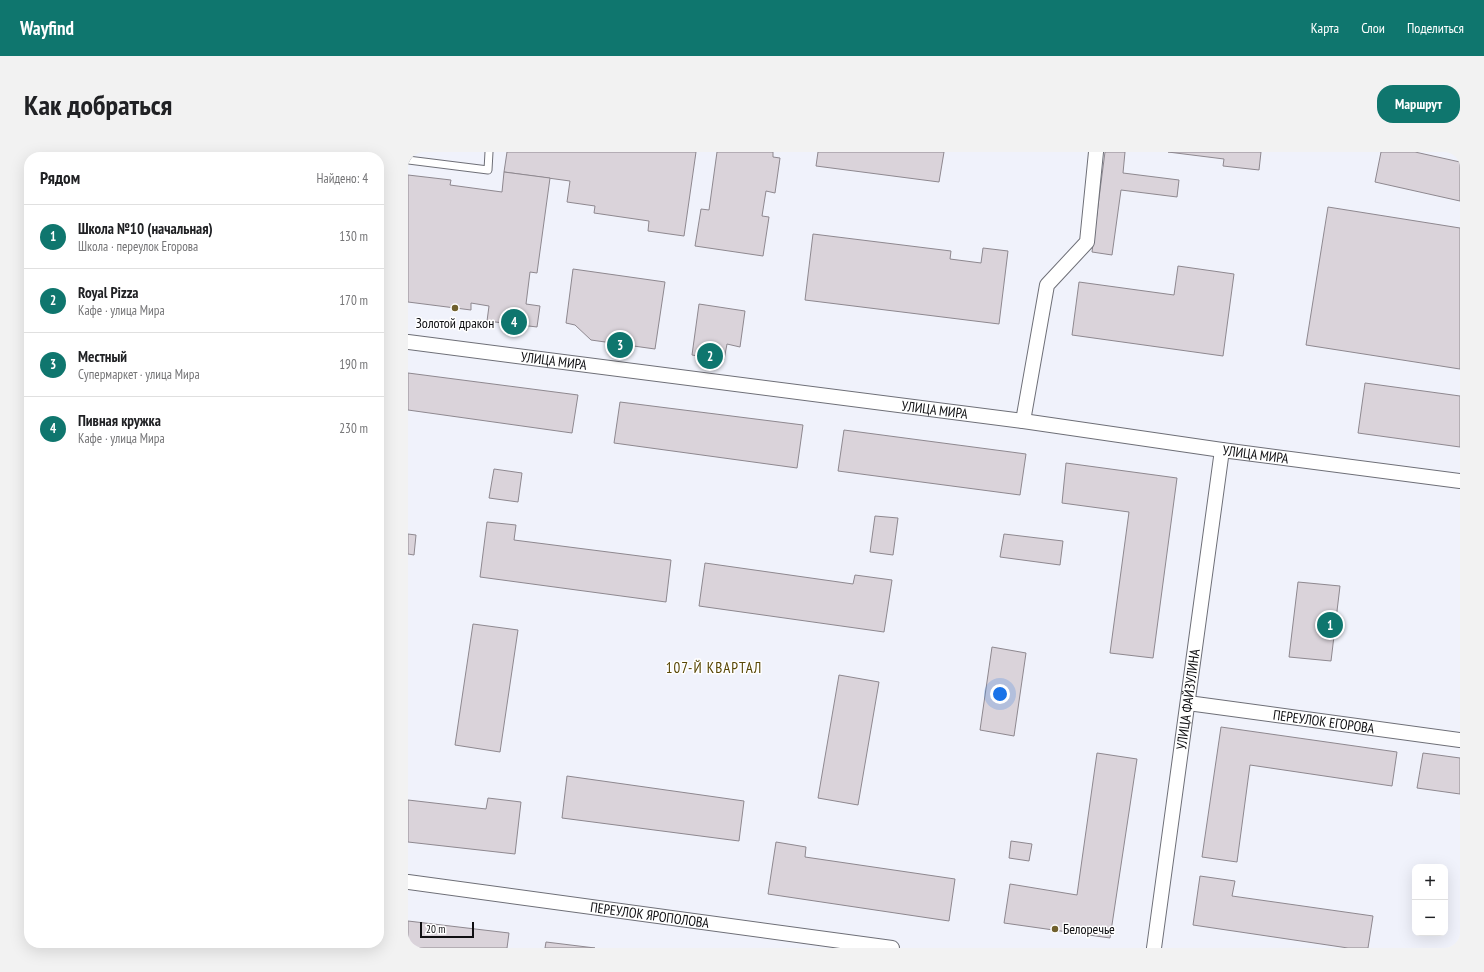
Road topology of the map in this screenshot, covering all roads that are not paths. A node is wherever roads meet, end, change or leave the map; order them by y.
1 (489, 152) edge
2 (1096, 152) edge
3 (408, 160) edge
4 (408, 342) edge
5 (1023, 421) junction
6 (1222, 450) junction
7 (1460, 481) edge
8 (1188, 704) junction
9 (1460, 740) edge
10 (408, 882) edge
11 (892, 948) edge
12 (1154, 948) edge

1 - 3 lane
2 - 5 street
4 - 5 street, УЛИЦА МИРА
5 - 6 street, УЛИЦА МИРА
6 - 7 street, УЛИЦА МИРА
6 - 8 street, УЛИЦА ФАЙЗУЛИНА
8 - 9 street, ПЕРЕУЛОК ЕГОРОВА
8 - 12 street, УЛИЦА ФАЙЗУЛИНА
10 - 11 street, ПЕРЕУЛОК ЯРОПОЛОВА

